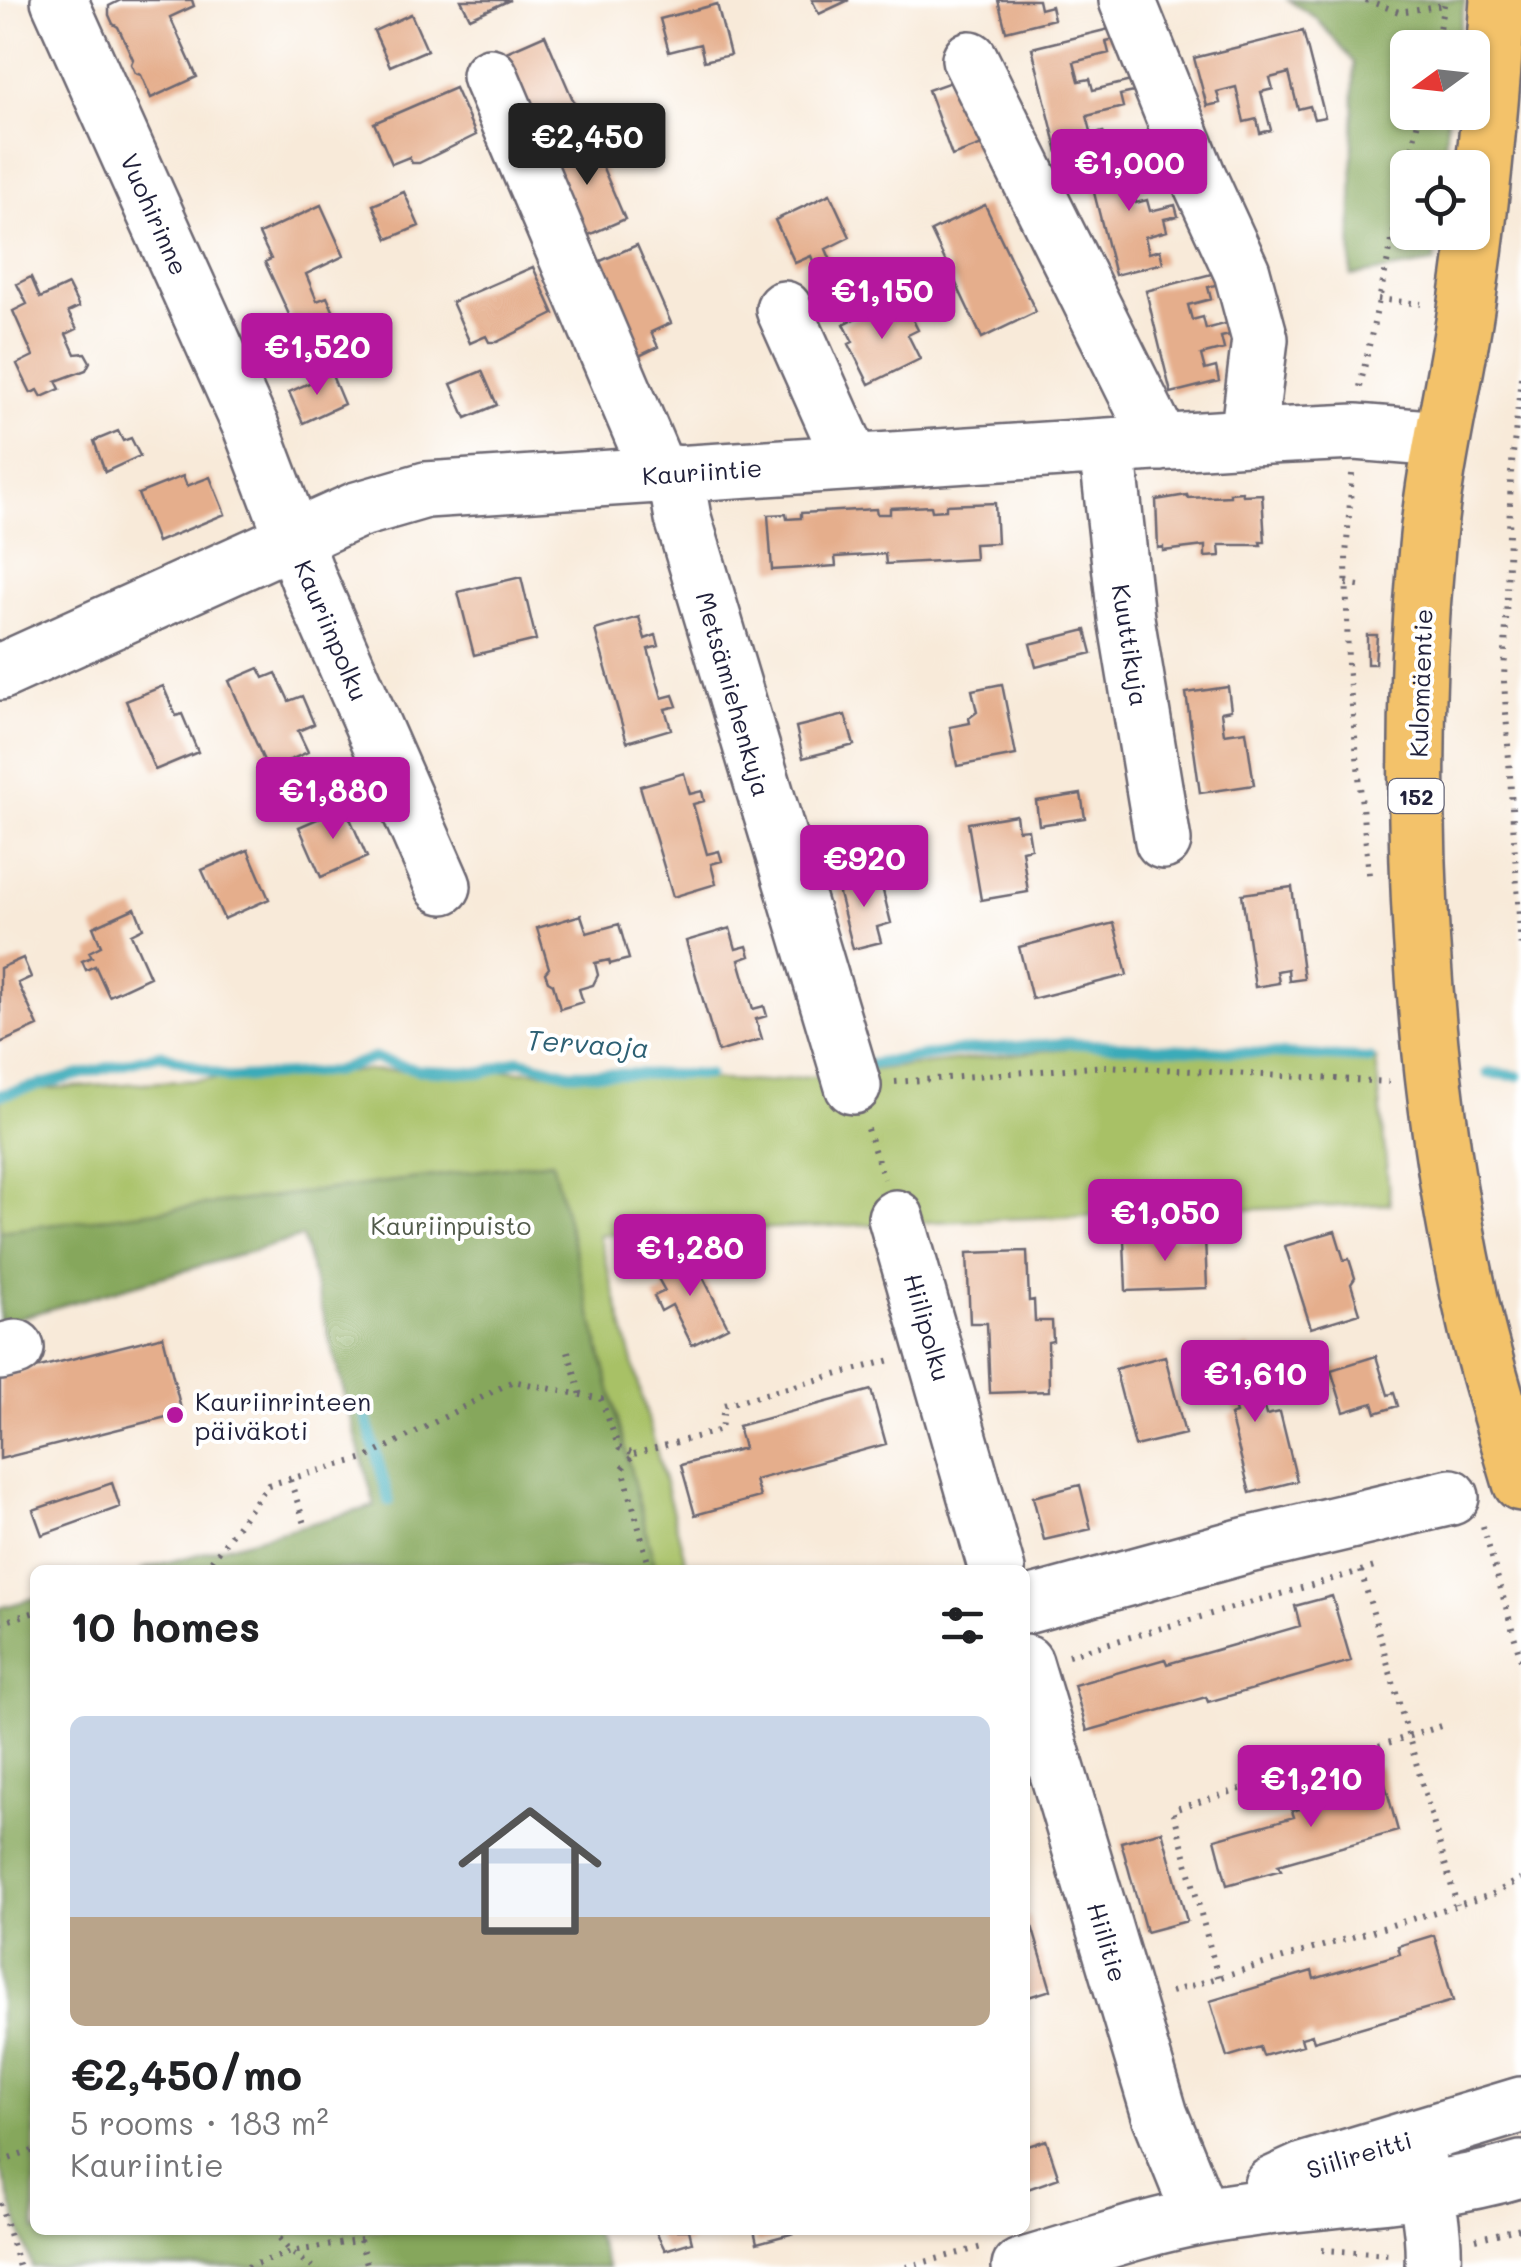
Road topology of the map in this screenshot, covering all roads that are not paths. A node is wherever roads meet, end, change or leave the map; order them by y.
1 (60, 0) edge
2 (1127, 0) edge
3 (1498, 0) edge
4 (970, 59) dead end
5 (490, 76) dead end
6 (784, 309) dead end
7 (1248, 437) junction
8 (1441, 439) junction
9 (1161, 443) junction
10 (1107, 448) junction
11 (852, 462) junction
12 (667, 473) junction
13 (294, 540) junction
14 (0, 672) edge
15 (1163, 841) dead end
16 (442, 886) dead end
17 (853, 1086) road end
18 (896, 1218) road end
19 (1521, 1482) edge
20 (1450, 1497) dead end
21 (996, 1565) edge
22 (1030, 1605) edge
23 (1041, 1661) edge
24 (1521, 2105) edge
25 (1411, 2138) junction
26 (1521, 2169) edge
27 (1426, 2190) junction
28 (1201, 2216) junction
29 (1433, 2258) edge
30 (1020, 2267) edge

1 - 13 street, Vuohirinne
2 - 7 street
3 - 8 main road, Kulomäentie / 152
4 - 9 street
5 - 12 street, Metsämiehenkuja
6 - 11 street
7 - 8 street, Kauriintie
7 - 9 street, Kauriintie
8 - 19 main road, Kulomäentie / 152
9 - 10 street, Kauriintie
10 - 11 street, Kauriintie
10 - 15 street, Kuuttikuja
11 - 12 street, Kauriintie
12 - 13 street, Kauriintie
12 - 17 street, Metsämiehenkuja
13 - 14 street, Kauriintie
13 - 16 street, Kauriinpolku
18 - 21 street, Hiilipolku
20 - 22 street
23 - 28 street, Hiilitie
24 - 25 street, Siilireitti
25 - 27 street
25 - 28 street, Siilireitti
26 - 27 street, Siilireitti
27 - 28 street, Siilireitti
27 - 29 street
28 - 30 street, Siilireitti

